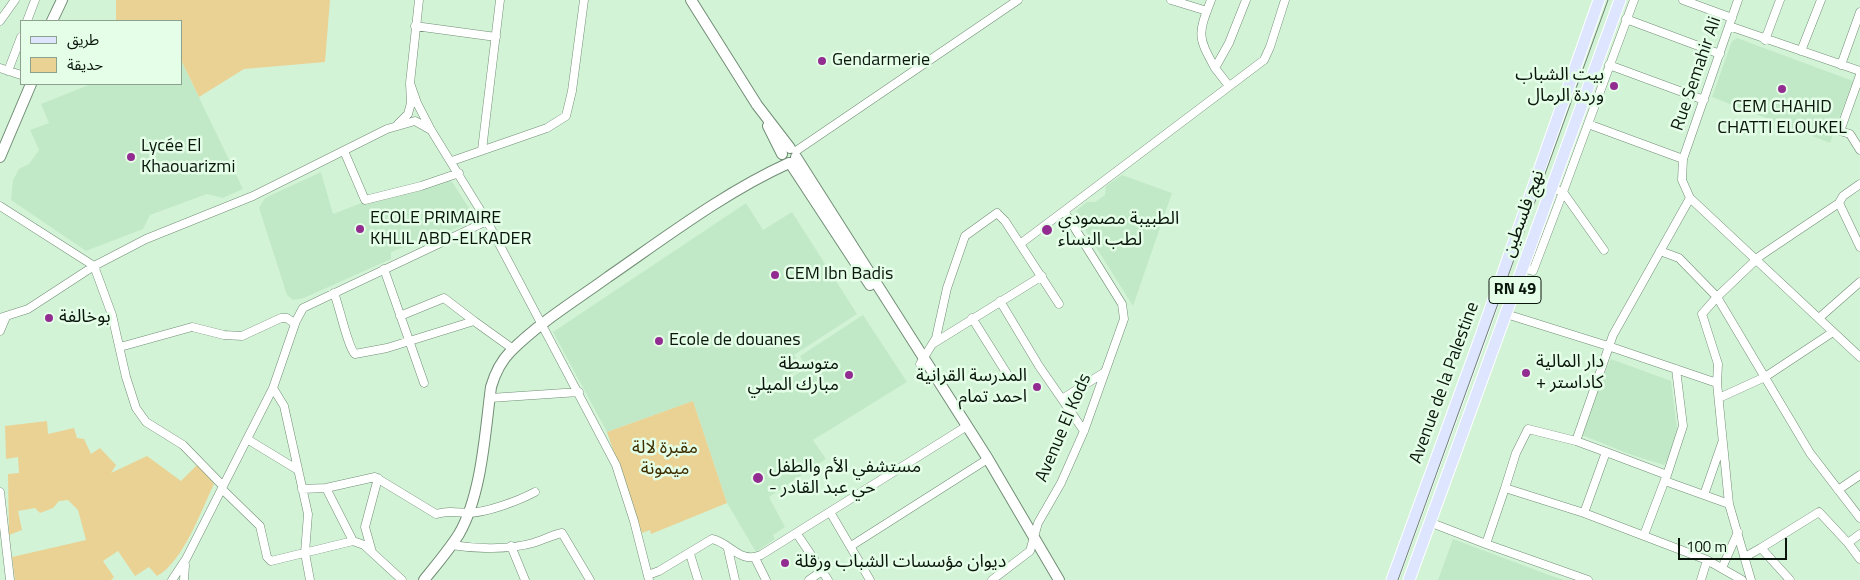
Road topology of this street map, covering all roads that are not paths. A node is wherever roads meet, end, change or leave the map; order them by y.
1 (15, 0) edge
2 (35, 0) edge
3 (62, 0) edge
4 (69, 0) edge
5 (419, 0) edge
6 (500, 0) edge
7 (584, 0) edge
8 (691, 0) edge
9 (1018, 0) edge
10 (1171, 0) edge
11 (1211, 0) edge
12 (1246, 0) edge
13 (1285, 0) edge
14 (1598, 0) edge
15 (1620, 0) edge
16 (1634, 0) edge
17 (1683, 0) edge
18 (1738, 0) edge
19 (1780, 0) edge
20 (1821, 0) edge
21 (1207, 11) junction
22 (1860, 12) edge
23 (1626, 19) junction
24 (27, 20) edge
25 (52, 20) edge
26 (60, 20) edge
27 (0, 21) edge
28 (1731, 22) junction
29 (415, 26) junction
30 (496, 37) junction
31 (20, 40) edge
32 (1765, 40) junction
33 (1801, 51) junction
34 (1720, 54) junction
35 (1610, 65) junction
36 (1842, 65) junction
37 (0, 68) edge
38 (1215, 68) junction
39 (8, 70) junction
40 (1860, 71) edge
41 (1594, 72) junction
42 (20, 75) edge
43 (1860, 75) edge
44 (1605, 76) junction
45 (410, 83) junction
46 (25, 85) edge
47 (31, 85) edge
48 (1229, 86) junction
49 (1704, 100) junction
50 (1588, 124) junction
51 (395, 126) junction
52 (431, 130) junction
53 (0, 140) edge
54 (482, 150) junction
55 (1860, 150) edge
56 (344, 151) junction
57 (789, 156) junction
58 (0, 157) edge
59 (1683, 159) junction
60 (452, 160) junction
61 (459, 173) junction
62 (1860, 184) edge
63 (1552, 188) junction
64 (1563, 192) junction
65 (1690, 198) junction
66 (1839, 204) junction
67 (0, 206) edge
68 (1064, 211) junction
69 (488, 221) junction
70 (1020, 244) junction
71 (1860, 246) edge
72 (1604, 250) dead end
73 (1660, 251) junction
74 (1756, 260) junction
75 (94, 266) junction
76 (1523, 268) junction
77 (384, 269) junction
78 (1042, 276) junction
79 (1859, 284) edge
80 (334, 292) junction
81 (1717, 297) junction
82 (1000, 302) junction
83 (1059, 304) dead end
84 (1506, 314) junction
85 (400, 316) junction
86 (3, 318) edge
87 (972, 318) junction
88 (1819, 318) junction
89 (474, 321) junction
90 (295, 324) junction
91 (543, 324) junction
92 (0, 331) edge
93 (1833, 332) junction
94 (410, 342) junction
95 (934, 342) junction
96 (1608, 346) junction
97 (120, 347) junction
98 (513, 349) junction
99 (1860, 357) edge
100 (922, 361) junction
101 (1676, 370) junction
102 (1105, 372) junction
103 (1010, 377) dead end
104 (1765, 377) junction
105 (424, 383) dead end
106 (1717, 383) junction
107 (272, 388) junction
108 (578, 392) junction
109 (490, 398) junction
110 (1719, 398) junction
111 (1062, 399) junction
112 (964, 427) junction
113 (1084, 431) junction
114 (247, 439) junction
115 (1723, 440) junction
116 (1576, 441) junction
117 (1606, 452) junction
118 (983, 462) junction
119 (298, 470) junction
120 (1860, 475) edge
121 (378, 478) junction
122 (1666, 478) junction
123 (223, 488) junction
124 (326, 488) junction
125 (1505, 488) junction
126 (302, 489) junction
127 (1838, 490) junction
128 (0, 492) edge
129 (535, 492) dead end
130 (1704, 495) junction
131 (1730, 504) junction
132 (830, 512) junction
133 (468, 513) junction
134 (1584, 513) junction
135 (1860, 518) edge
136 (1429, 522) junction
137 (1738, 532) junction
138 (797, 534) junction
139 (1860, 534) edge
140 (1644, 535) junction
141 (2, 537) edge
142 (353, 540) junction
143 (1033, 542) junction
144 (1848, 543) junction
145 (1486, 544) junction
146 (451, 545) junction
147 (511, 546) junction
148 (851, 546) junction
149 (1761, 548) junction
150 (728, 549) junction
151 (372, 552) junction
152 (306, 553) junction
153 (690, 554) junction
154 (1744, 556) junction
155 (186, 558) junction
156 (755, 558) junction
157 (1707, 560) junction
158 (1860, 560) edge
159 (3, 563) edge
160 (1722, 568) junction
161 (822, 571) junction
162 (648, 577) edge
163 (10, 580) edge
164 (172, 580) edge
165 (184, 580) edge
166 (310, 580) edge
167 (402, 580) edge
168 (424, 580) edge
169 (526, 580) edge
170 (590, 580) edge
171 (698, 580) edge
172 (735, 580) edge
173 (766, 580) edge
174 (809, 580) edge
175 (828, 580) edge
176 (870, 580) edge
177 (992, 580) edge
178 (1054, 580) edge
179 (1059, 580) edge
180 (1392, 580) edge
181 (1409, 580) edge
182 (1588, 580) edge
183 (1701, 580) edge
184 (1742, 580) edge
185 (1751, 580) edge
186 (1790, 580) edge

1 - 27 street
2 - 24 street
3 - 25 main road
4 - 26 main road
5 - 29 street
6 - 30 street
7 - 54 street
8 - 57 main road
9 - 57 street
10 - 21 street
11 - 21 street
12 - 38 street
13 - 48 street
14 - 180 main road, Avenue de la Palestine / RN 49
15 - 41 main road, نهج فلسطين / RN 49
16 - 23 street
17 - 28 street
18 - 28 street, Rue Semahir Ali
19 - 32 street
20 - 33 street
21 - 38 street
22 - 36 street
23 - 34 street
23 - 35 street
28 - 32 street
28 - 34 street, Rue Semahir Ali
29 - 30 street
29 - 45 street
30 - 54 street
31 - 39 street
32 - 33 street
33 - 36 street
34 - 49 street, Rue Semahir Ali
35 - 44 street
35 - 49 street
36 - 40 street
37 - 39 street
38 - 48 street
39 - 42 street
41 - 44 street
41 - 63 main road, نهج فلسطين / RN 49
43 - 55 street
44 - 50 street
45 - 51 street
45 - 52 street
46 - 53 main road
47 - 58 main road
48 - 68 street
49 - 59 street, Rue Semahir Ali
50 - 59 street
50 - 64 street
51 - 52 street
51 - 56 street
52 - 60 street
54 - 60 street
56 - 61 street
56 - 75 street
57 - 91 main road
57 - 100 main road
59 - 65 street
60 - 61 street
61 - 69 street
62 - 66 street
63 - 64 street
63 - 76 main road, نهج فلسطين / RN 49
64 - 72 street
64 - 76 street
65 - 73 street
65 - 74 street
66 - 71 street
66 - 74 street
67 - 75 street
68 - 70 street
68 - 102 street, Avenue El Kods
69 - 77 street
69 - 91 street
70 - 78 street
70 - 95 street
73 - 81 street
73 - 96 street
74 - 81 street
74 - 88 street
75 - 86 street
75 - 97 street
76 - 84 main road, نهج فلسطين / RN 49
77 - 80 street
77 - 85 street
78 - 82 street
78 - 83 street
79 - 88 street
80 - 90 street
80 - 94 street
81 - 104 street
81 - 106 street
82 - 87 street
82 - 111 street
84 - 96 street
84 - 136 main road, نهج فلسطين / RN 49
85 - 89 street
85 - 94 street
86 - 92 street
87 - 95 street
87 - 103 street
88 - 93 street
89 - 94 street
89 - 98 street
90 - 97 street
90 - 107 street
91 - 98 main road
91 - 108 street
93 - 99 street
93 - 104 street
94 - 105 street
95 - 100 street
96 - 101 street
96 - 116 street
97 - 123 street
98 - 109 main road
100 - 112 main road
101 - 106 street
101 - 122 street
102 - 111 street
102 - 113 street, Avenue El Kods
104 - 110 street
104 - 127 street
106 - 110 street
107 - 114 street
107 - 119 street
108 - 109 street
108 - 162 street
109 - 133 main road
110 - 115 street
111 - 113 street
112 - 118 main road
112 - 132 street
112 - 143 main road
113 - 143 street, Avenue El Kods
114 - 119 street
114 - 123 street
115 - 130 street
115 - 131 street
116 - 117 street
116 - 125 street
117 - 122 street
117 - 134 street
118 - 143 main road
118 - 148 street
119 - 126 street
120 - 127 street
121 - 124 street
121 - 133 street
121 - 151 street
122 - 130 street
122 - 140 street
123 - 152 street
123 - 155 street
124 - 126 street
124 - 142 street
125 - 134 street
125 - 145 street
126 - 152 street
127 - 135 street
128 - 141 street
129 - 133 street
130 - 131 street
131 - 137 street
132 - 138 street
132 - 148 street
133 - 146 main road
134 - 140 street
136 - 145 street
136 - 181 main road, نهج فلسطين / RN 49
137 - 154 street
137 - 160 street
138 - 156 street
138 - 161 street
139 - 144 street
140 - 157 street
141 - 159 street
142 - 151 street
142 - 152 street
143 - 177 street
143 - 178 main road
143 - 179 main road
144 - 149 street
144 - 158 street
145 - 182 street
146 - 147 street
146 - 168 main road
147 - 169 street
147 - 170 street
148 - 176 street
149 - 154 street
149 - 186 street
150 - 153 street
150 - 156 street
150 - 172 street
151 - 167 street
152 - 166 street
153 - 162 street
153 - 171 street
154 - 185 street
155 - 164 street
155 - 165 street
156 - 173 street
157 - 160 street
157 - 183 street
159 - 163 street
160 - 184 street
161 - 174 street
161 - 175 street

